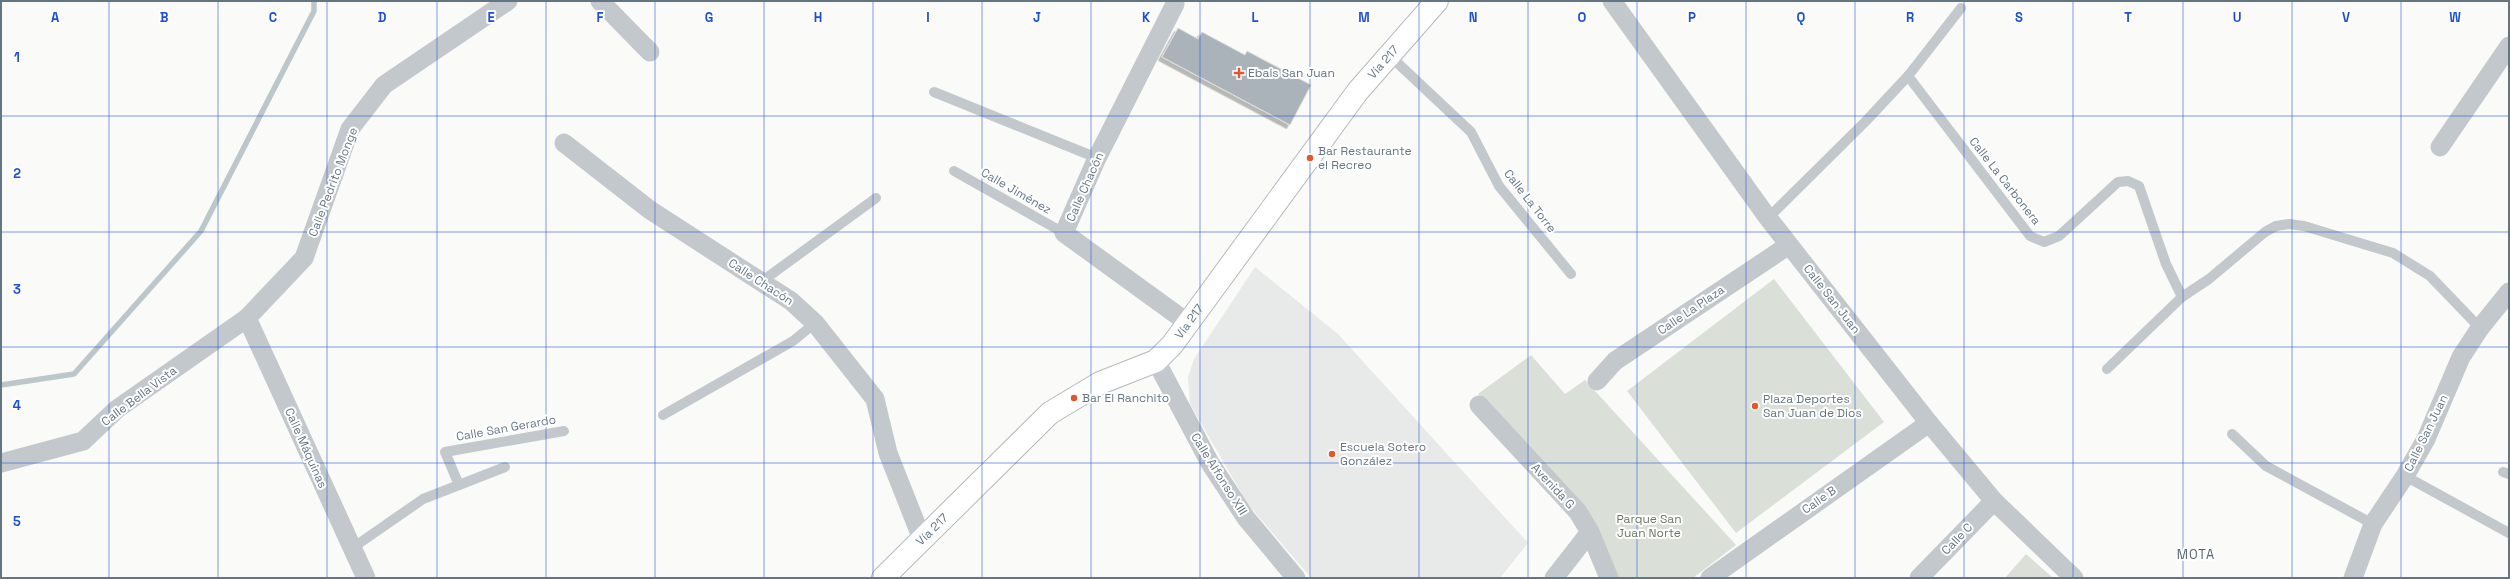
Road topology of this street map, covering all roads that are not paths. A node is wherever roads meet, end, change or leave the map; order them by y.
1 (508, 1) edge
2 (600, 1) edge
3 (1437, 1) edge
4 (1612, 1) edge
5 (1175, 4) dead end
6 (1961, 8) dead end
7 (2509, 46) edge
8 (650, 52) dead end
9 (1389, 55) junction
10 (1908, 76) junction
11 (934, 92) dead end
12 (564, 143) dead end
13 (2440, 147) dead end
14 (1097, 158) junction
15 (954, 171) dead end
16 (876, 198) dead end
17 (1768, 218) junction
18 (1064, 233) junction
19 (1789, 245) junction
20 (1572, 274) dead end
21 (761, 282) junction
22 (2182, 297) junction
23 (2507, 297) edge
24 (247, 318) junction
25 (815, 323) junction
26 (1188, 323) junction
27 (2480, 328) junction
28 (1156, 361) junction
29 (2107, 369) dead end
30 (1597, 381) dead end
31 (1479, 405) dead end
32 (663, 415) dead end
33 (1929, 423) junction
34 (564, 431) dead end
35 (2232, 434) dead end
36 (1, 463) edge
37 (505, 467) dead end
38 (2405, 476) junction
39 (459, 485) junction
40 (1994, 501) junction
41 (2374, 524) junction
42 (1590, 532) junction
43 (2509, 533) edge
44 (922, 539) junction
45 (351, 549) junction
46 (366, 578) edge
47 (883, 578) edge
48 (1296, 578) edge
49 (1554, 578) edge
50 (1609, 578) edge
51 (1710, 578) edge
52 (1919, 578) edge
53 (2074, 578) edge
54 (2352, 578) edge

1 - 24 street, Calle Pedrito Monge
2 - 8 street
3 - 9 main road, Vía 217
4 - 17 street, Calle San Juan
5 - 14 street, Calle Chacón
6 - 10 lane
7 - 13 street
9 - 20 lane, Calle La Torre
9 - 26 main road, Vía 217
10 - 17 lane
10 - 22 lane, Calle La Carbonera
11 - 14 lane
12 - 21 street, Calle Chacón
14 - 18 street, Calle Chacón
15 - 18 lane, Calle Jiménez
16 - 21 lane
17 - 19 street, Calle San Juan
18 - 26 street, Calle Chacón
19 - 30 street, Calle La Plaza
19 - 33 street, Calle San Juan
21 - 25 street, Calle Chacón
22 - 27 lane
22 - 29 lane
23 - 27 street, Calle San Juan
24 - 36 street, Calle Bella Vista
24 - 45 street, Calle Máquinas
25 - 32 lane
25 - 44 street, Calle Chacón
26 - 28 main road, Vía 217
27 - 38 street, Calle San Juan
28 - 44 main road, Vía 217
28 - 48 street, Calle Alfonso XIII
31 - 42 street, Avenida G
33 - 40 street, Calle San Juan
33 - 51 street, Calle B
34 - 39 lane, Calle San Gerardo
35 - 41 lane
37 - 39 lane
38 - 41 street, Calle San Juan
38 - 43 lane
39 - 45 lane
40 - 52 street, Calle C
40 - 53 street, Calle San Juan
41 - 54 street, Calle San Juan
42 - 49 street
42 - 50 street, Avenida G
44 - 47 main road, Vía 217
45 - 46 street, Calle Máquinas

